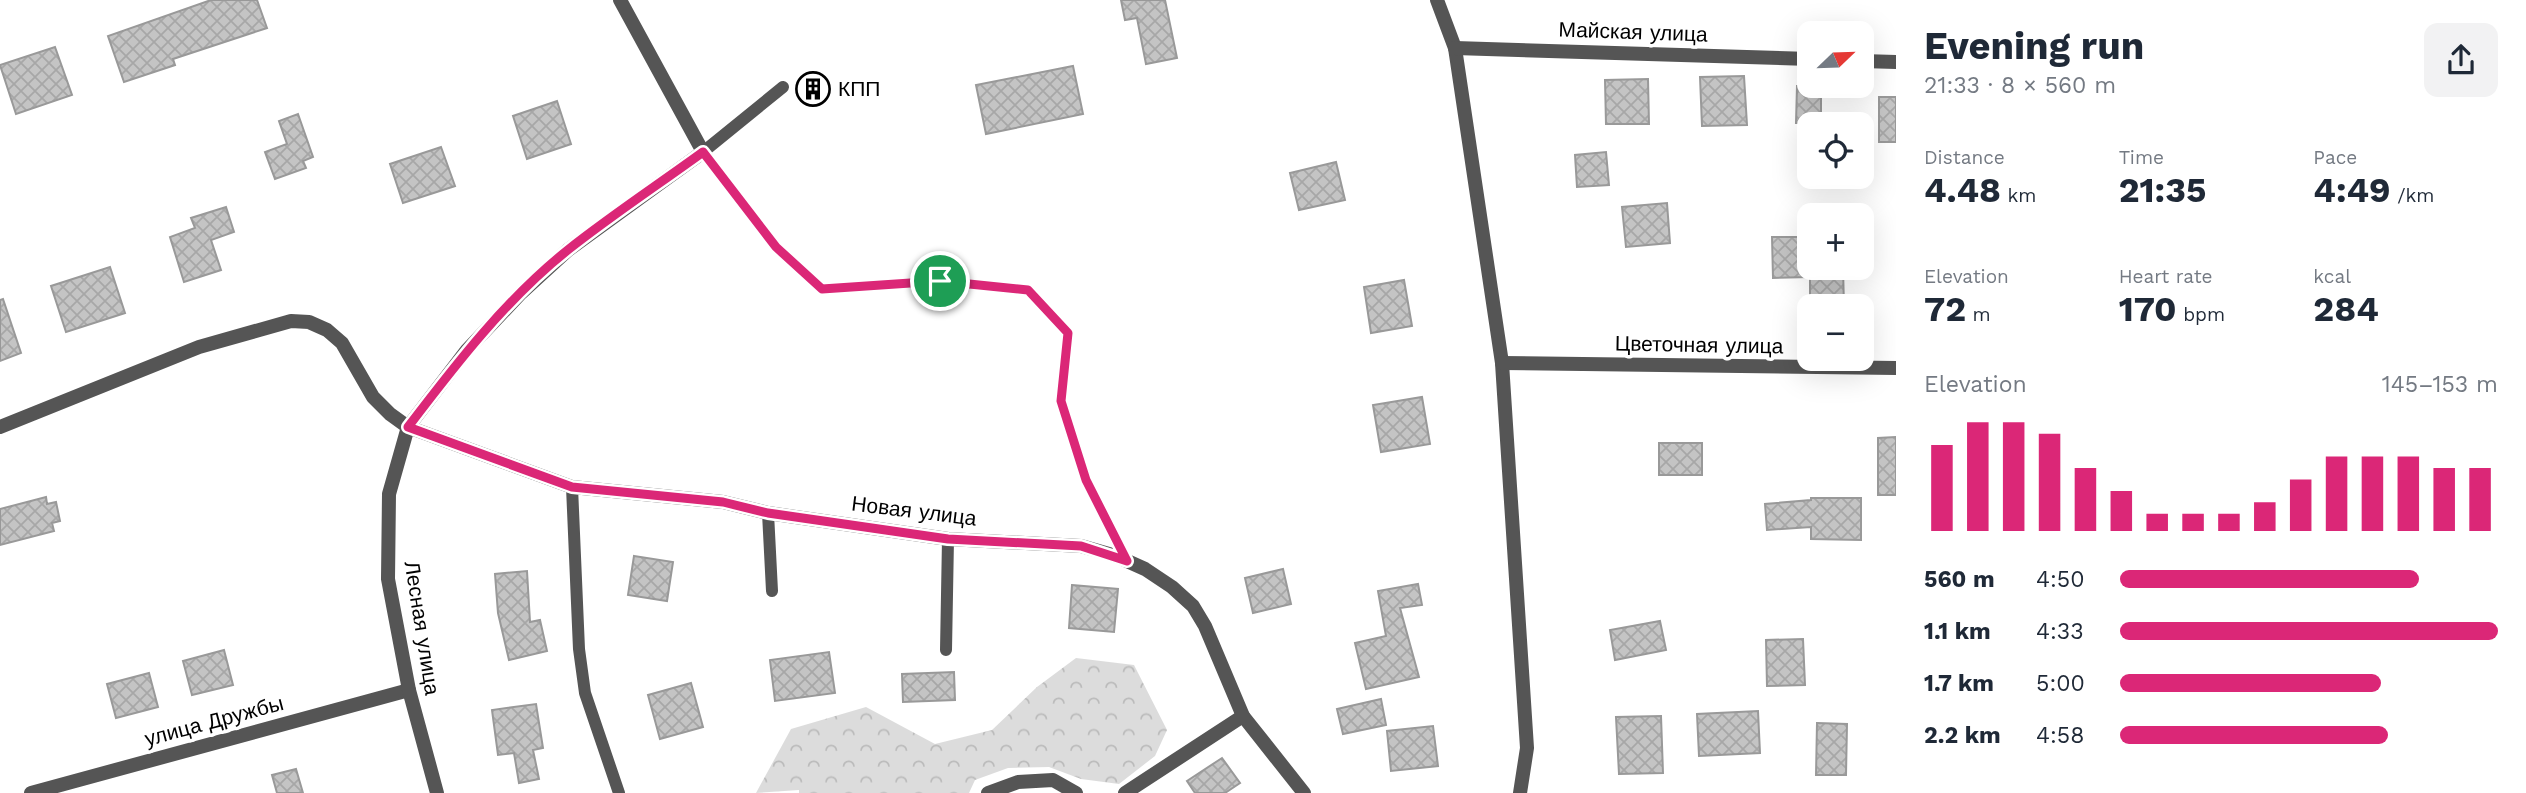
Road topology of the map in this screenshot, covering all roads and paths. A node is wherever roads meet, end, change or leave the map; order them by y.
1 (620, 0) edge
2 (1437, 0) edge
3 (1455, 48) junction
4 (1797, 59) edge
5 (1874, 61) edge
6 (1896, 62) edge
7 (783, 87) dead end
8 (703, 152) junction
9 (1502, 363) junction
10 (1896, 368) edge
11 (0, 427) edge
12 (408, 427) junction
13 (572, 487) junction
14 (768, 513) junction
15 (948, 539) junction
16 (1127, 561) junction
17 (772, 591) dead end
18 (946, 650) dead end
19 (409, 690) junction
20 (1243, 716) junction
21 (31, 793) edge
22 (437, 793) edge
23 (619, 793) edge
24 (988, 793) edge
25 (1076, 793) edge
26 (1125, 793) edge
27 (1304, 793) edge
28 (1520, 793) edge

1 - 8 street
2 - 3 street
3 - 4 street, Майская улица
3 - 9 street
5 - 6 street
7 - 8 lane
8 - 12 street
8 - 16 path
9 - 10 street, Цветочная улица
9 - 28 street
11 - 12 street, Новая улица
12 - 13 street, Новая улица
12 - 19 street, Лесная улица
13 - 14 street, Новая улица
13 - 23 lane
14 - 15 street, Новая улица
14 - 17 lane
15 - 16 street, Новая улица
15 - 18 lane
16 - 20 street, Новая улица
19 - 21 street, улица Дружбы
19 - 22 street, Лесная улица
20 - 26 street
20 - 27 street, Новая улица
24 - 25 street

